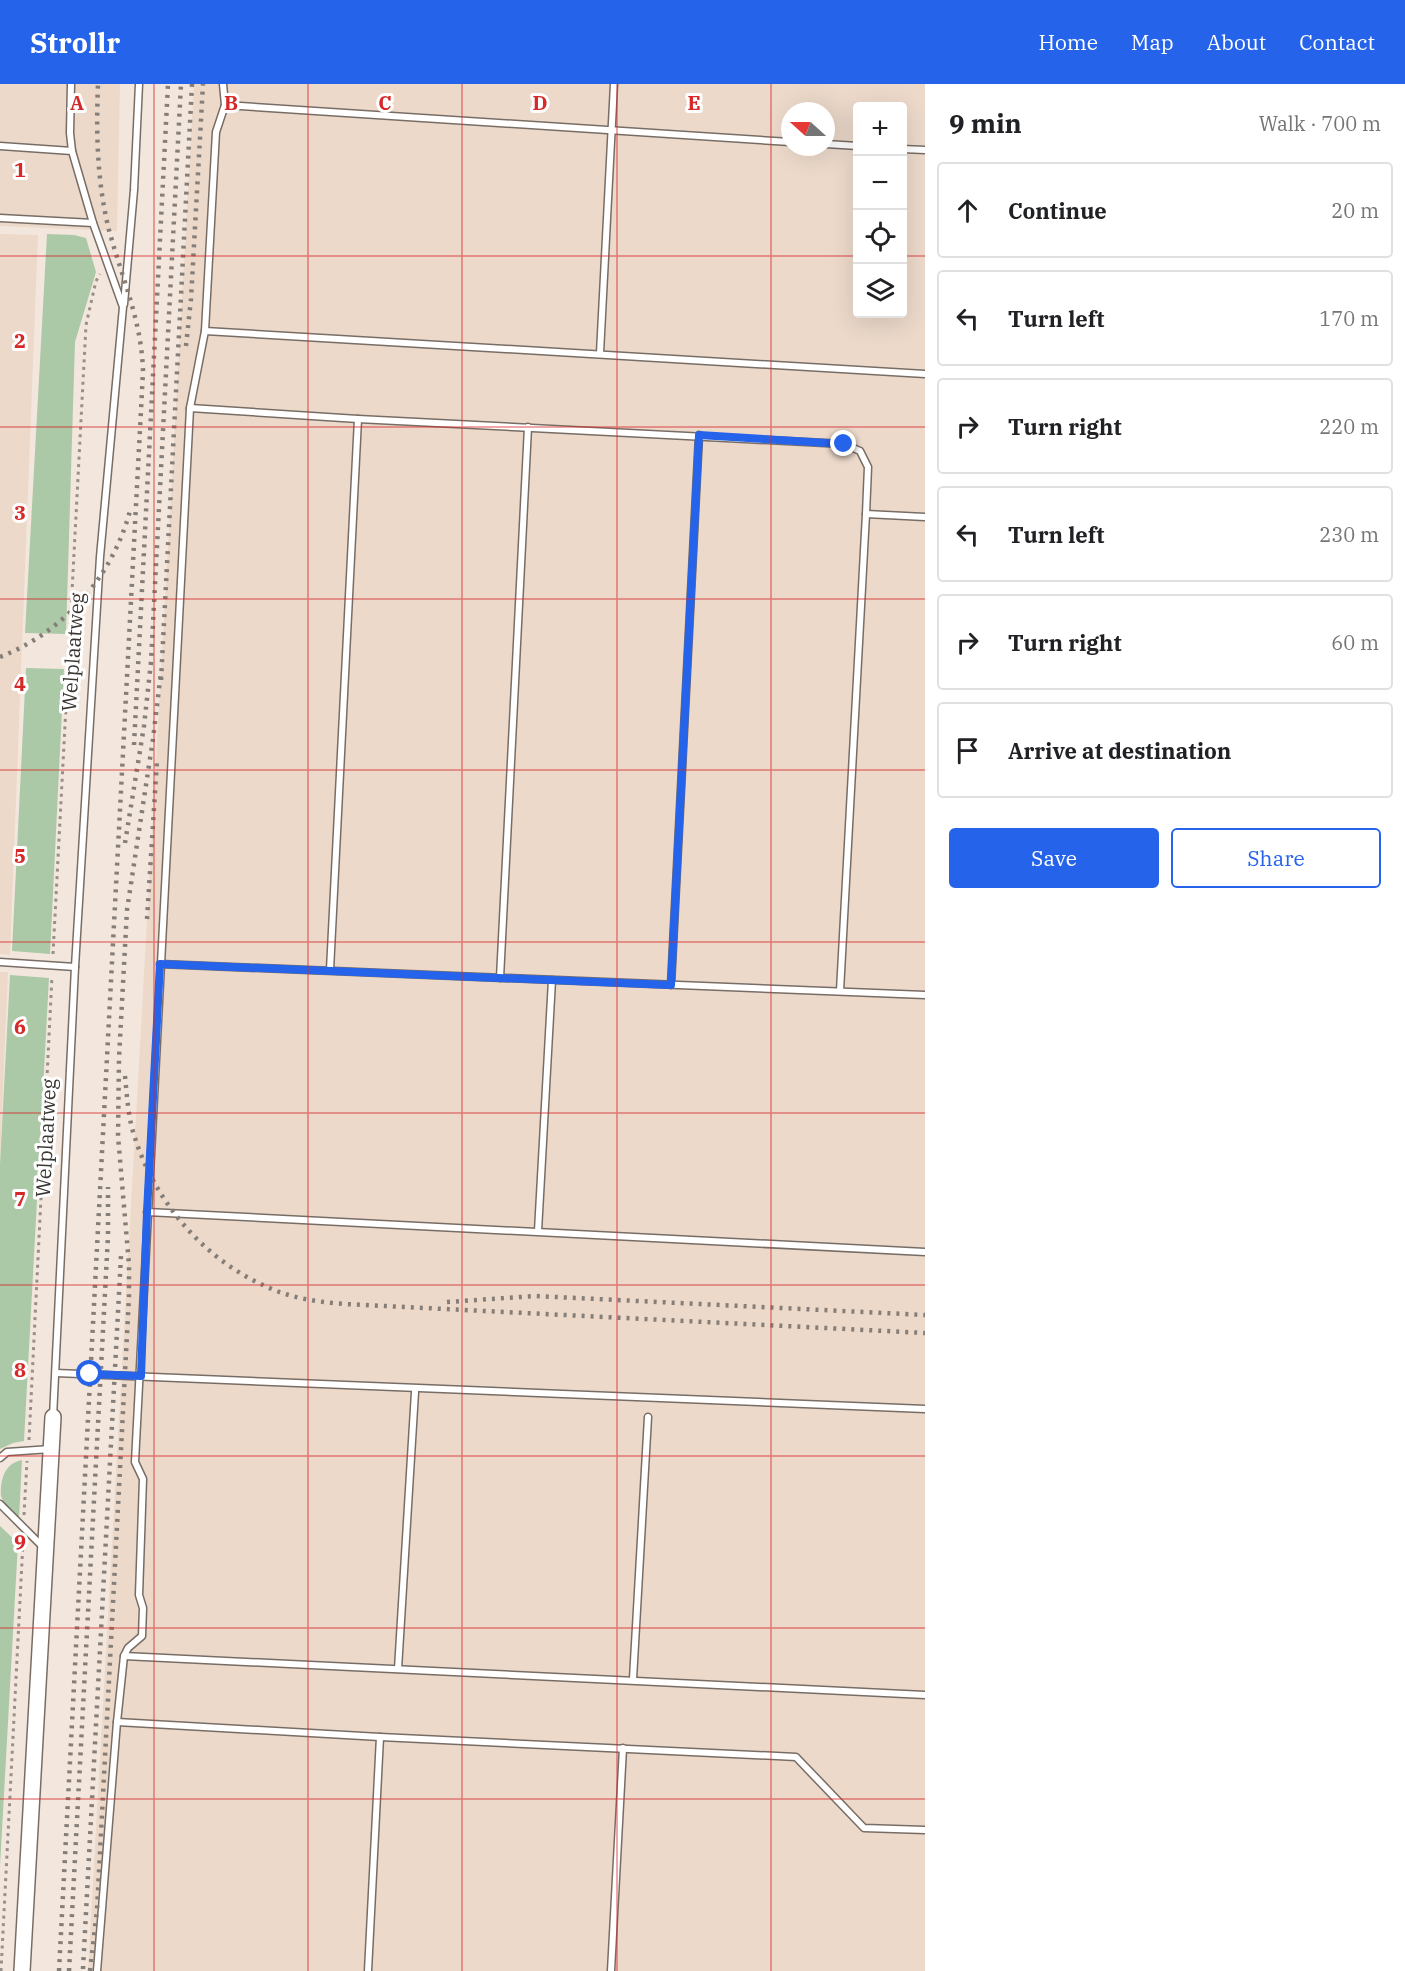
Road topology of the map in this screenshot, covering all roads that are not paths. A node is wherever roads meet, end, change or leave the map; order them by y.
1 (71, 84) edge
2 (139, 84) edge
3 (223, 84) edge
4 (614, 84) edge
5 (225, 105) junction
6 (611, 131) junction
7 (781, 141) edge
8 (835, 145) edge
9 (0, 146) edge
10 (853, 146) edge
11 (907, 149) edge
12 (925, 150) edge
13 (72, 152) junction
14 (0, 218) edge
15 (93, 223) junction
16 (123, 308) junction
17 (204, 331) junction
18 (600, 353) junction
19 (925, 374) edge
20 (190, 408) junction
21 (358, 419) junction
22 (528, 427) junction
23 (699, 435) junction
24 (866, 514) junction
25 (925, 517) edge
26 (0, 962) edge
27 (160, 964) junction
28 (75, 967) junction
29 (330, 970) junction
30 (500, 978) junction
31 (552, 980) junction
32 (671, 985) junction
33 (840, 991) junction
34 (925, 995) edge
35 (147, 1212) junction
36 (538, 1231) junction
37 (925, 1252) edge
38 (56, 1373) junction
39 (141, 1376) junction
40 (415, 1392) dead end
41 (925, 1409) edge
42 (53, 1417) joint
43 (648, 1417) dead end
44 (51, 1449) junction
45 (0, 1458) edge
46 (0, 1504) edge
47 (46, 1551) junction
48 (124, 1656) junction
49 (398, 1669) junction
50 (633, 1679) junction
51 (925, 1695) edge
52 (117, 1722) junction
53 (380, 1737) junction
54 (623, 1748) junction
55 (925, 1830) edge
56 (22, 1971) edge
57 (97, 1971) edge
58 (368, 1971) edge
59 (611, 1971) edge

1 - 13 lane, Welplaatweg
2 - 16 lane, Welplaatweg
3 - 5 lane
4 - 6 lane
5 - 6 lane
5 - 17 lane
6 - 7 lane
6 - 18 lane
8 - 10 lane
9 - 13 lane
11 - 12 lane
13 - 15 lane, Welplaatweg
14 - 15 lane
15 - 16 lane, Welplaatweg
16 - 28 lane, Welplaatweg
17 - 18 lane
17 - 20 lane
18 - 19 lane
20 - 21 lane
20 - 27 lane
21 - 22 lane
21 - 29 lane
22 - 23 lane
22 - 30 lane
23 - 24 lane
23 - 32 lane
24 - 25 lane
24 - 33 lane
26 - 28 lane
27 - 29 lane
27 - 35 lane
28 - 38 lane, Welplaatweg
29 - 30 lane
30 - 31 lane
31 - 32 lane
31 - 36 lane
32 - 33 lane
33 - 34 lane
35 - 36 lane
35 - 39 lane
36 - 37 lane
38 - 39 lane
38 - 42 lane, Welplaatweg
39 - 41 lane
39 - 48 lane
40 - 49 lane
42 - 44 street, Welplaatweg
43 - 50 lane
44 - 45 lane
44 - 47 street, Welplaatweg
46 - 47 lane
47 - 56 street, Welplaatweg
48 - 49 lane
48 - 52 lane
49 - 50 lane
50 - 51 lane
52 - 53 lane
52 - 57 lane
53 - 54 lane
53 - 58 lane
54 - 55 lane
54 - 59 lane

